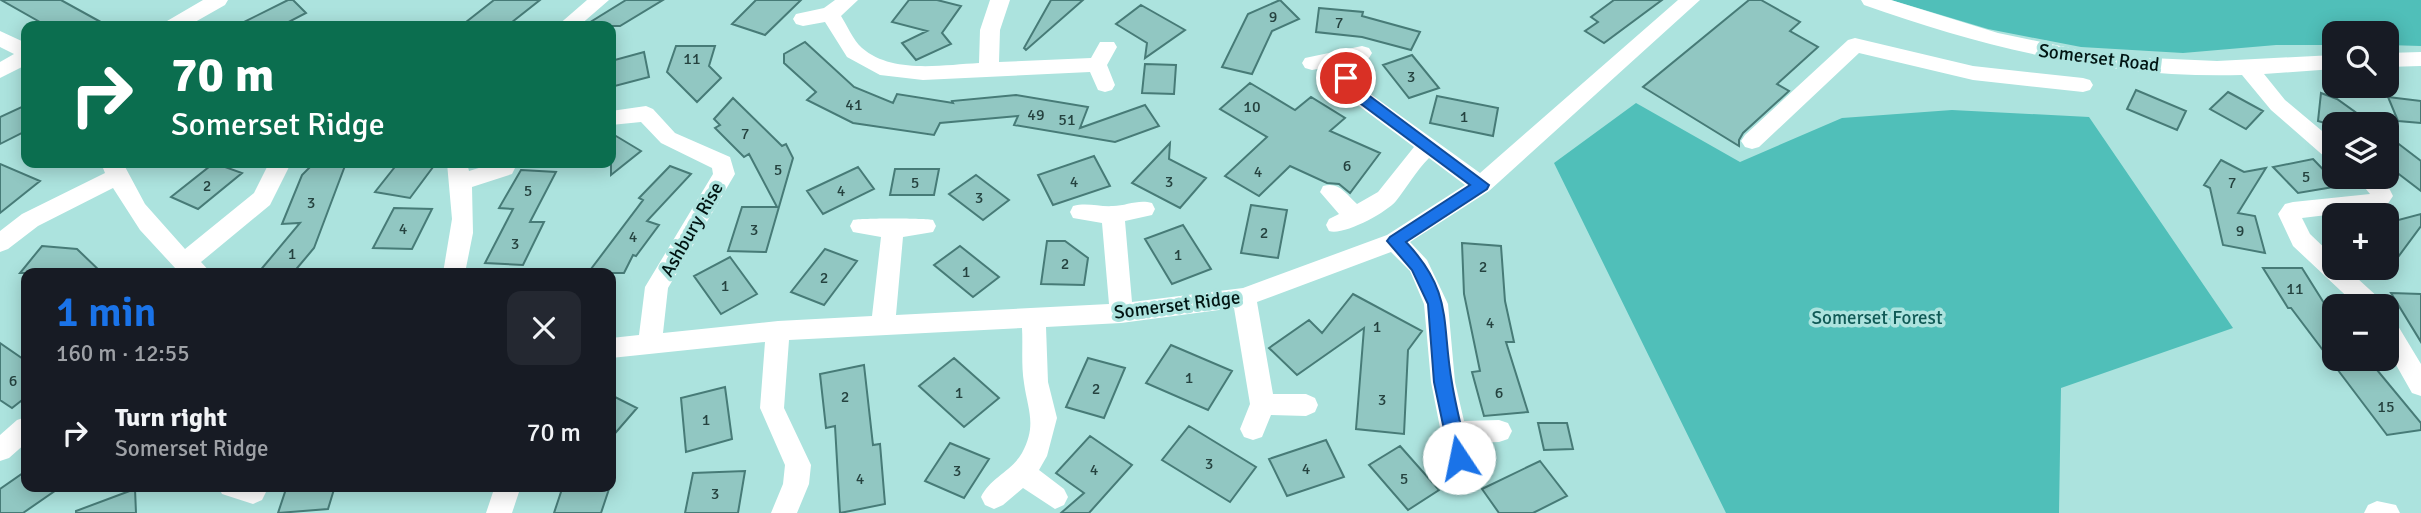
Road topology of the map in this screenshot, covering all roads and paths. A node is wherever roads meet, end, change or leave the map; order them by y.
1 (218, 0) edge
2 (599, 0) edge
3 (848, 0) edge
4 (1000, 0) edge
5 (1690, 0) edge
6 (1871, 0) edge
7 (830, 14) junction
8 (803, 19) dead end
9 (182, 21) edge
10 (572, 21) edge
11 (1940, 25) junction
12 (0, 38) edge
13 (1107, 47) dead end
14 (21, 51) edge
15 (1362, 53) dead end
16 (21, 57) edge
17 (2421, 59) edge
18 (2399, 60) edge
19 (1334, 61) junction
20 (1925, 62) junction
21 (1312, 63) dead end
22 (2322, 63) edge
23 (1097, 65) junction
24 (2246, 66) junction
25 (989, 68) junction
26 (0, 71) edge
27 (1105, 85) dead end
28 (2083, 85) dead end
29 (662, 99) dead end
30 (646, 114) junction
31 (616, 118) edge
32 (1752, 141) dead end
33 (2322, 142) edge
34 (1427, 146) junction
35 (278, 168) edge
36 (504, 168) dead end
37 (115, 169) edge
38 (1481, 185) junction
39 (2379, 189) edge
40 (1331, 192) dead end
41 (1144, 209) dead end
42 (1081, 212) dead end
43 (1113, 215) junction
44 (1346, 221) joint
45 (861, 226) dead end
46 (925, 226) dead end
47 (893, 229) junction
48 (1395, 241) junction
49 (0, 243) edge
50 (192, 268) edge
51 (455, 268) edge
52 (2359, 294) edge
53 (1244, 297) junction
54 (1121, 313) junction
55 (1034, 318) junction
56 (883, 324) junction
57 (778, 331) junction
58 (650, 345) junction
59 (616, 348) edge
60 (2399, 348) edge
61 (2421, 386) edge
62 (1262, 404) junction
63 (1306, 405) dead end
64 (1252, 429) dead end
65 (1454, 432) junction
66 (1499, 432) dead end
67 (1459, 458) dead end
68 (1021, 473) junction
69 (506, 492) edge
70 (994, 497) dead end
71 (1055, 498) dead end
72 (792, 511) edge
73 (499, 513) edge
74 (2377, 513) edge
75 (2387, 513) edge

1 - 9 street
2 - 10 street
3 - 7 street
4 - 25 street
5 - 38 street, Somerset Ridge
6 - 11 street, Somerset Road
7 - 8 street
7 - 25 street
11 - 20 street
11 - 24 street, Somerset Road
12 - 14 street
13 - 23 street
15 - 19 street
16 - 26 street
17 - 18 street
19 - 21 street
19 - 34 street
20 - 28 street
20 - 32 street
22 - 24 street, Somerset Road
23 - 25 street
23 - 27 street
24 - 33 street
29 - 30 street
30 - 31 street
30 - 58 street, Ashbury Rise
34 - 38 street
34 - 44 street
35 - 50 street
36 - 51 street
37 - 49 street
37 - 50 street
38 - 48 street, Somerset Ridge
39 - 52 street
40 - 44 street
41 - 43 street
42 - 43 street
43 - 54 street
45 - 47 street
46 - 47 street
47 - 56 street
48 - 53 street, Somerset Ridge
48 - 65 street
53 - 54 street, Somerset Ridge
53 - 62 street
54 - 55 street, Somerset Ridge
55 - 56 street, Somerset Ridge
55 - 68 street
56 - 57 street, Somerset Ridge
57 - 58 street, Somerset Ridge
57 - 72 street
58 - 59 street, Somerset Ridge
60 - 61 street
62 - 63 street
62 - 64 street
65 - 66 street
65 - 67 street
68 - 70 street
68 - 71 street
69 - 73 street
74 - 75 street

